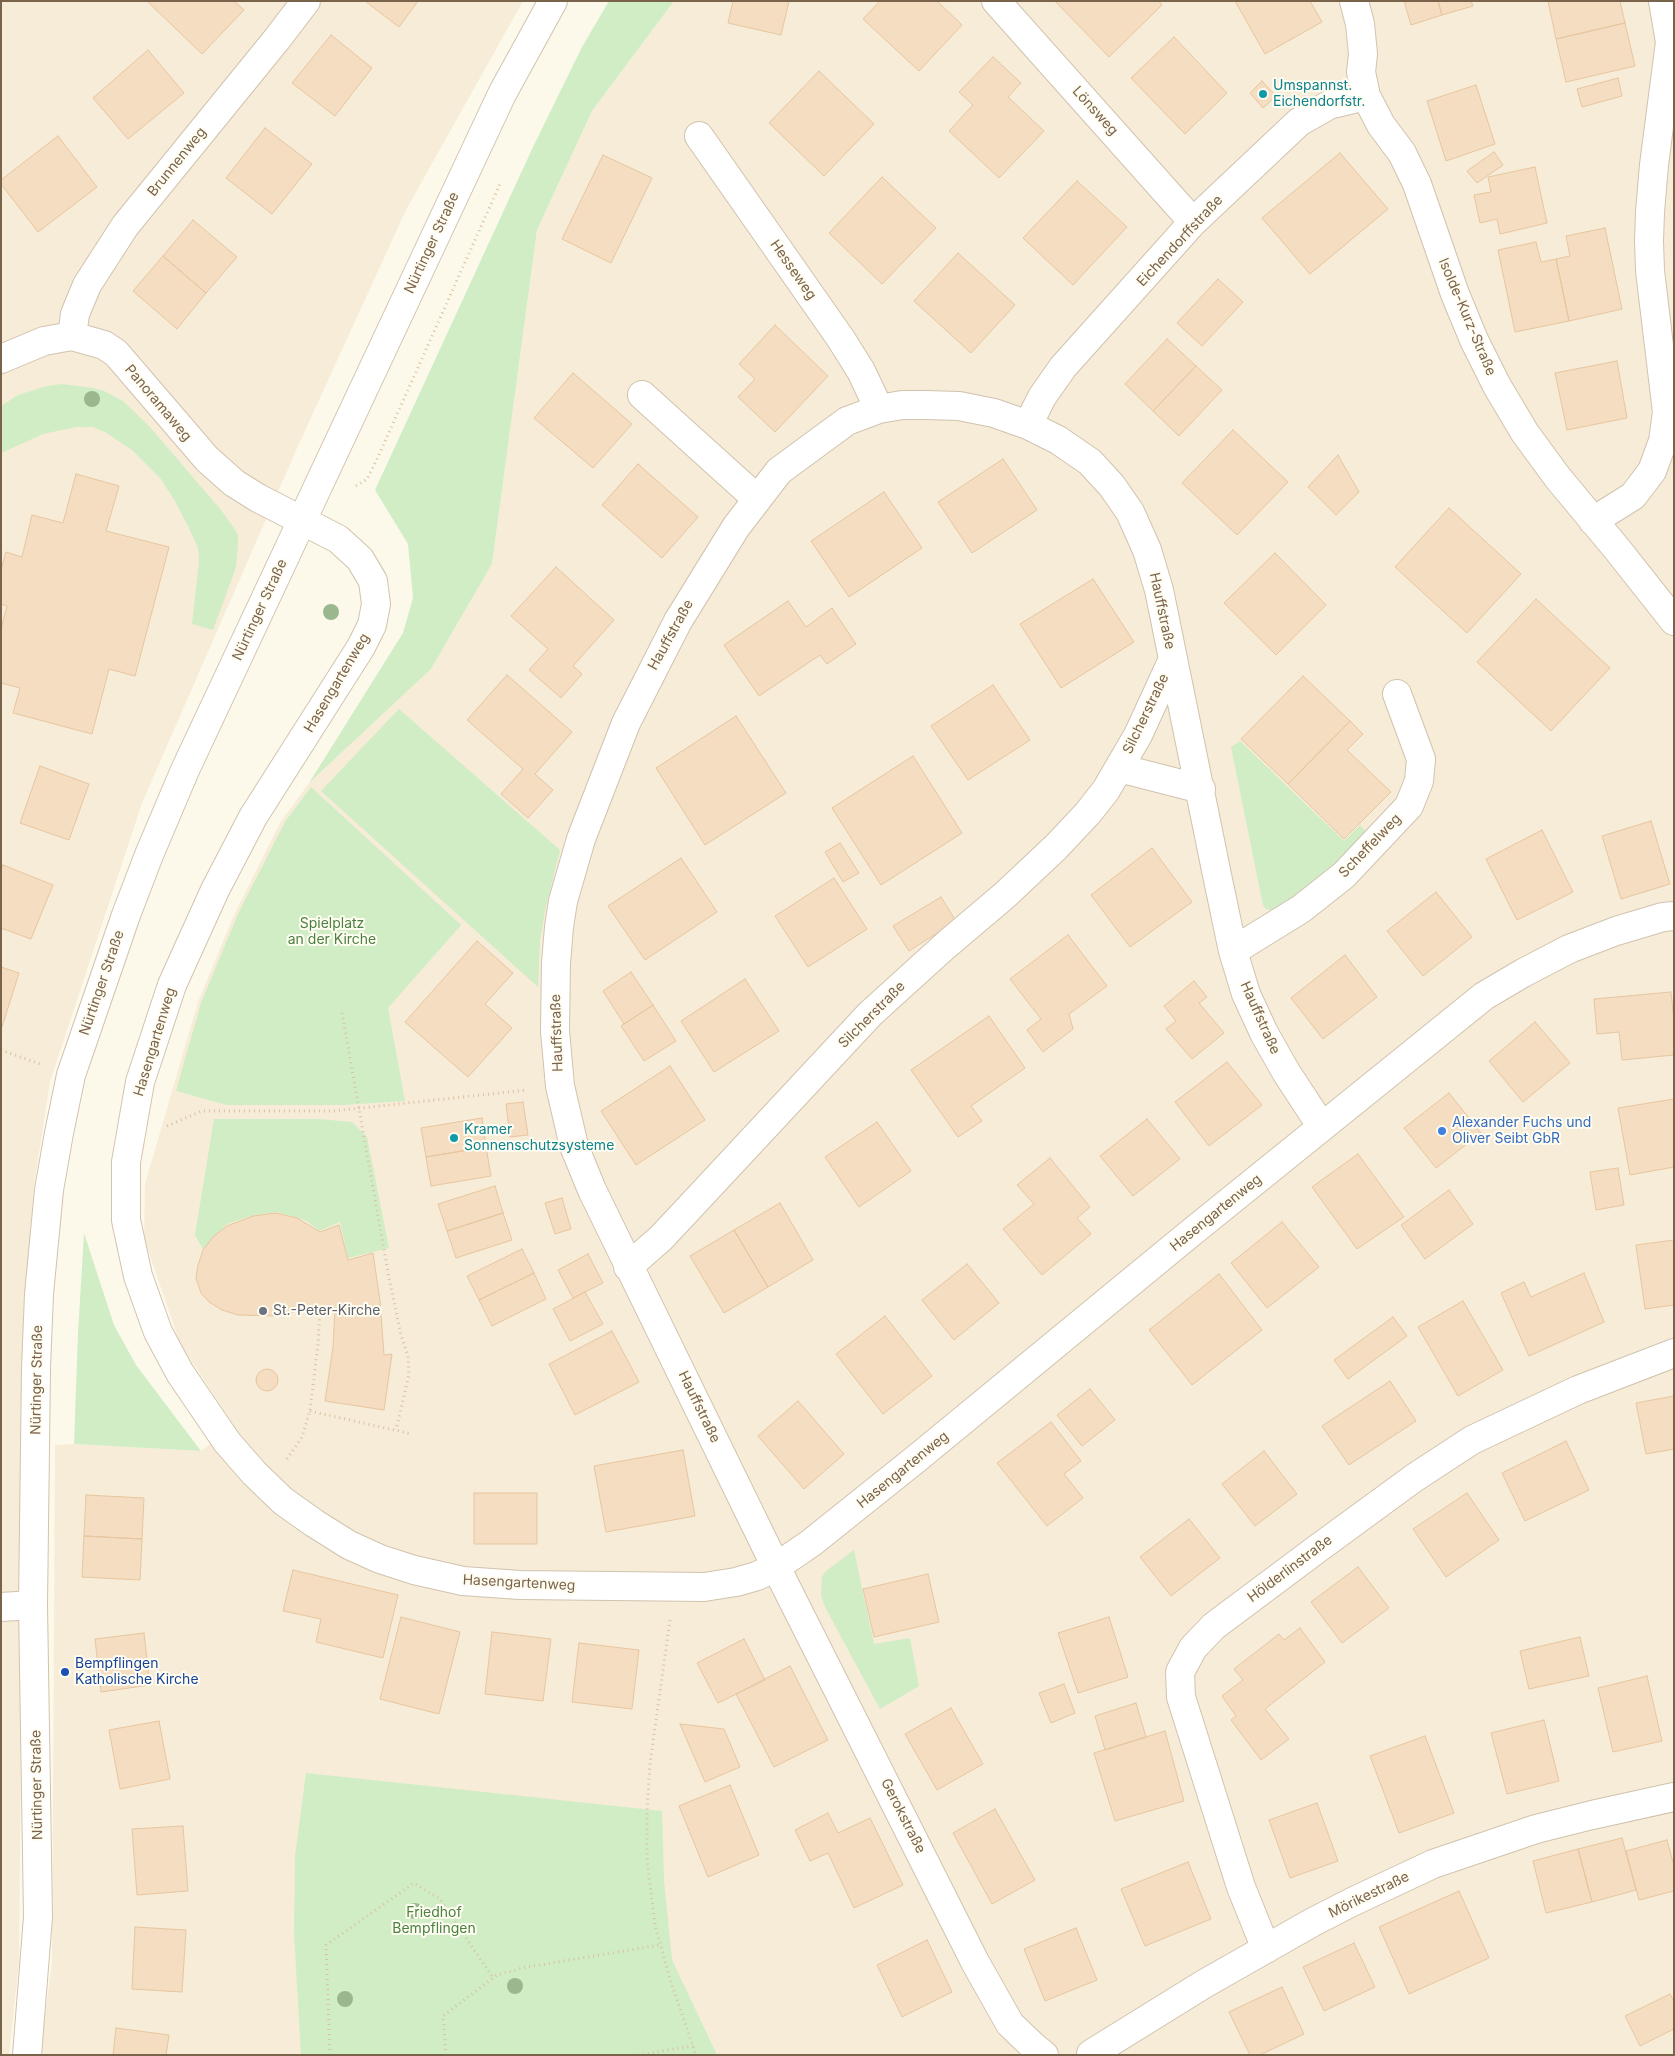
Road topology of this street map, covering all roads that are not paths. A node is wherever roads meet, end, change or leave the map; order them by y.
1 (306, 1) edge
2 (553, 1) edge
3 (996, 1) edge
4 (1354, 1) edge
5 (1663, 1) edge
6 (1366, 96) junction
7 (699, 136) dead end
8 (1194, 222) junction
9 (72, 336) junction
10 (1, 358) edge
11 (642, 395) dead end
12 (879, 409) junction
13 (1028, 425) junction
14 (756, 498) junction
15 (1593, 521) junction
16 (302, 522) junction
17 (1674, 621) edge
18 (1173, 660) junction
19 (1398, 694) dead end
20 (1119, 768) junction
21 (1200, 789) junction
22 (1674, 916) edge
23 (1233, 951) junction
24 (1322, 1127) junction
25 (628, 1267) junction
26 (1674, 1353) edge
27 (776, 1567) junction
28 (33, 1605) junction
29 (1, 1608) edge
30 (1674, 1797) edge
31 (1266, 1949) junction
32 (1086, 2054) edge
33 (27, 2055) edge
34 (1044, 2055) edge

1 - 9 street, Brunnenweg
2 - 16 street, Nürtinger Straße
3 - 8 street, Lönsweg
4 - 6 street, Isolde-Kurz-Straße
5 - 15 street
6 - 8 street, Eichendorffstraße
6 - 15 street, Isolde-Kurz-Straße
7 - 12 street, Hesseweg
8 - 13 street, Eichendorffstraße
9 - 10 street, Panoramaweg
9 - 16 street, Panoramaweg
11 - 14 street
12 - 13 street, Hauffstraße
12 - 14 street, Hauffstraße
13 - 18 street, Hauffstraße
14 - 25 street, Hauffstraße
15 - 17 street, Isolde-Kurz-Straße
16 - 27 street, Hasengartenweg
16 - 28 street, Nürtinger Straße
18 - 20 street, Silcherstraße
18 - 21 street, Hauffstraße
19 - 23 street, Scheffelweg
20 - 21 street, Silcherstraße
20 - 25 street, Silcherstraße
21 - 23 street, Hauffstraße
22 - 24 street, Hasengartenweg
23 - 24 street, Hauffstraße
24 - 27 street, Hasengartenweg
25 - 27 street, Hauffstraße
26 - 31 street, Hölderlinstraße
27 - 34 street, Gerokstraße
28 - 29 street
28 - 33 street, Nürtinger Straße
30 - 31 street, Mörikestraße
31 - 32 street, Mörikestraße

